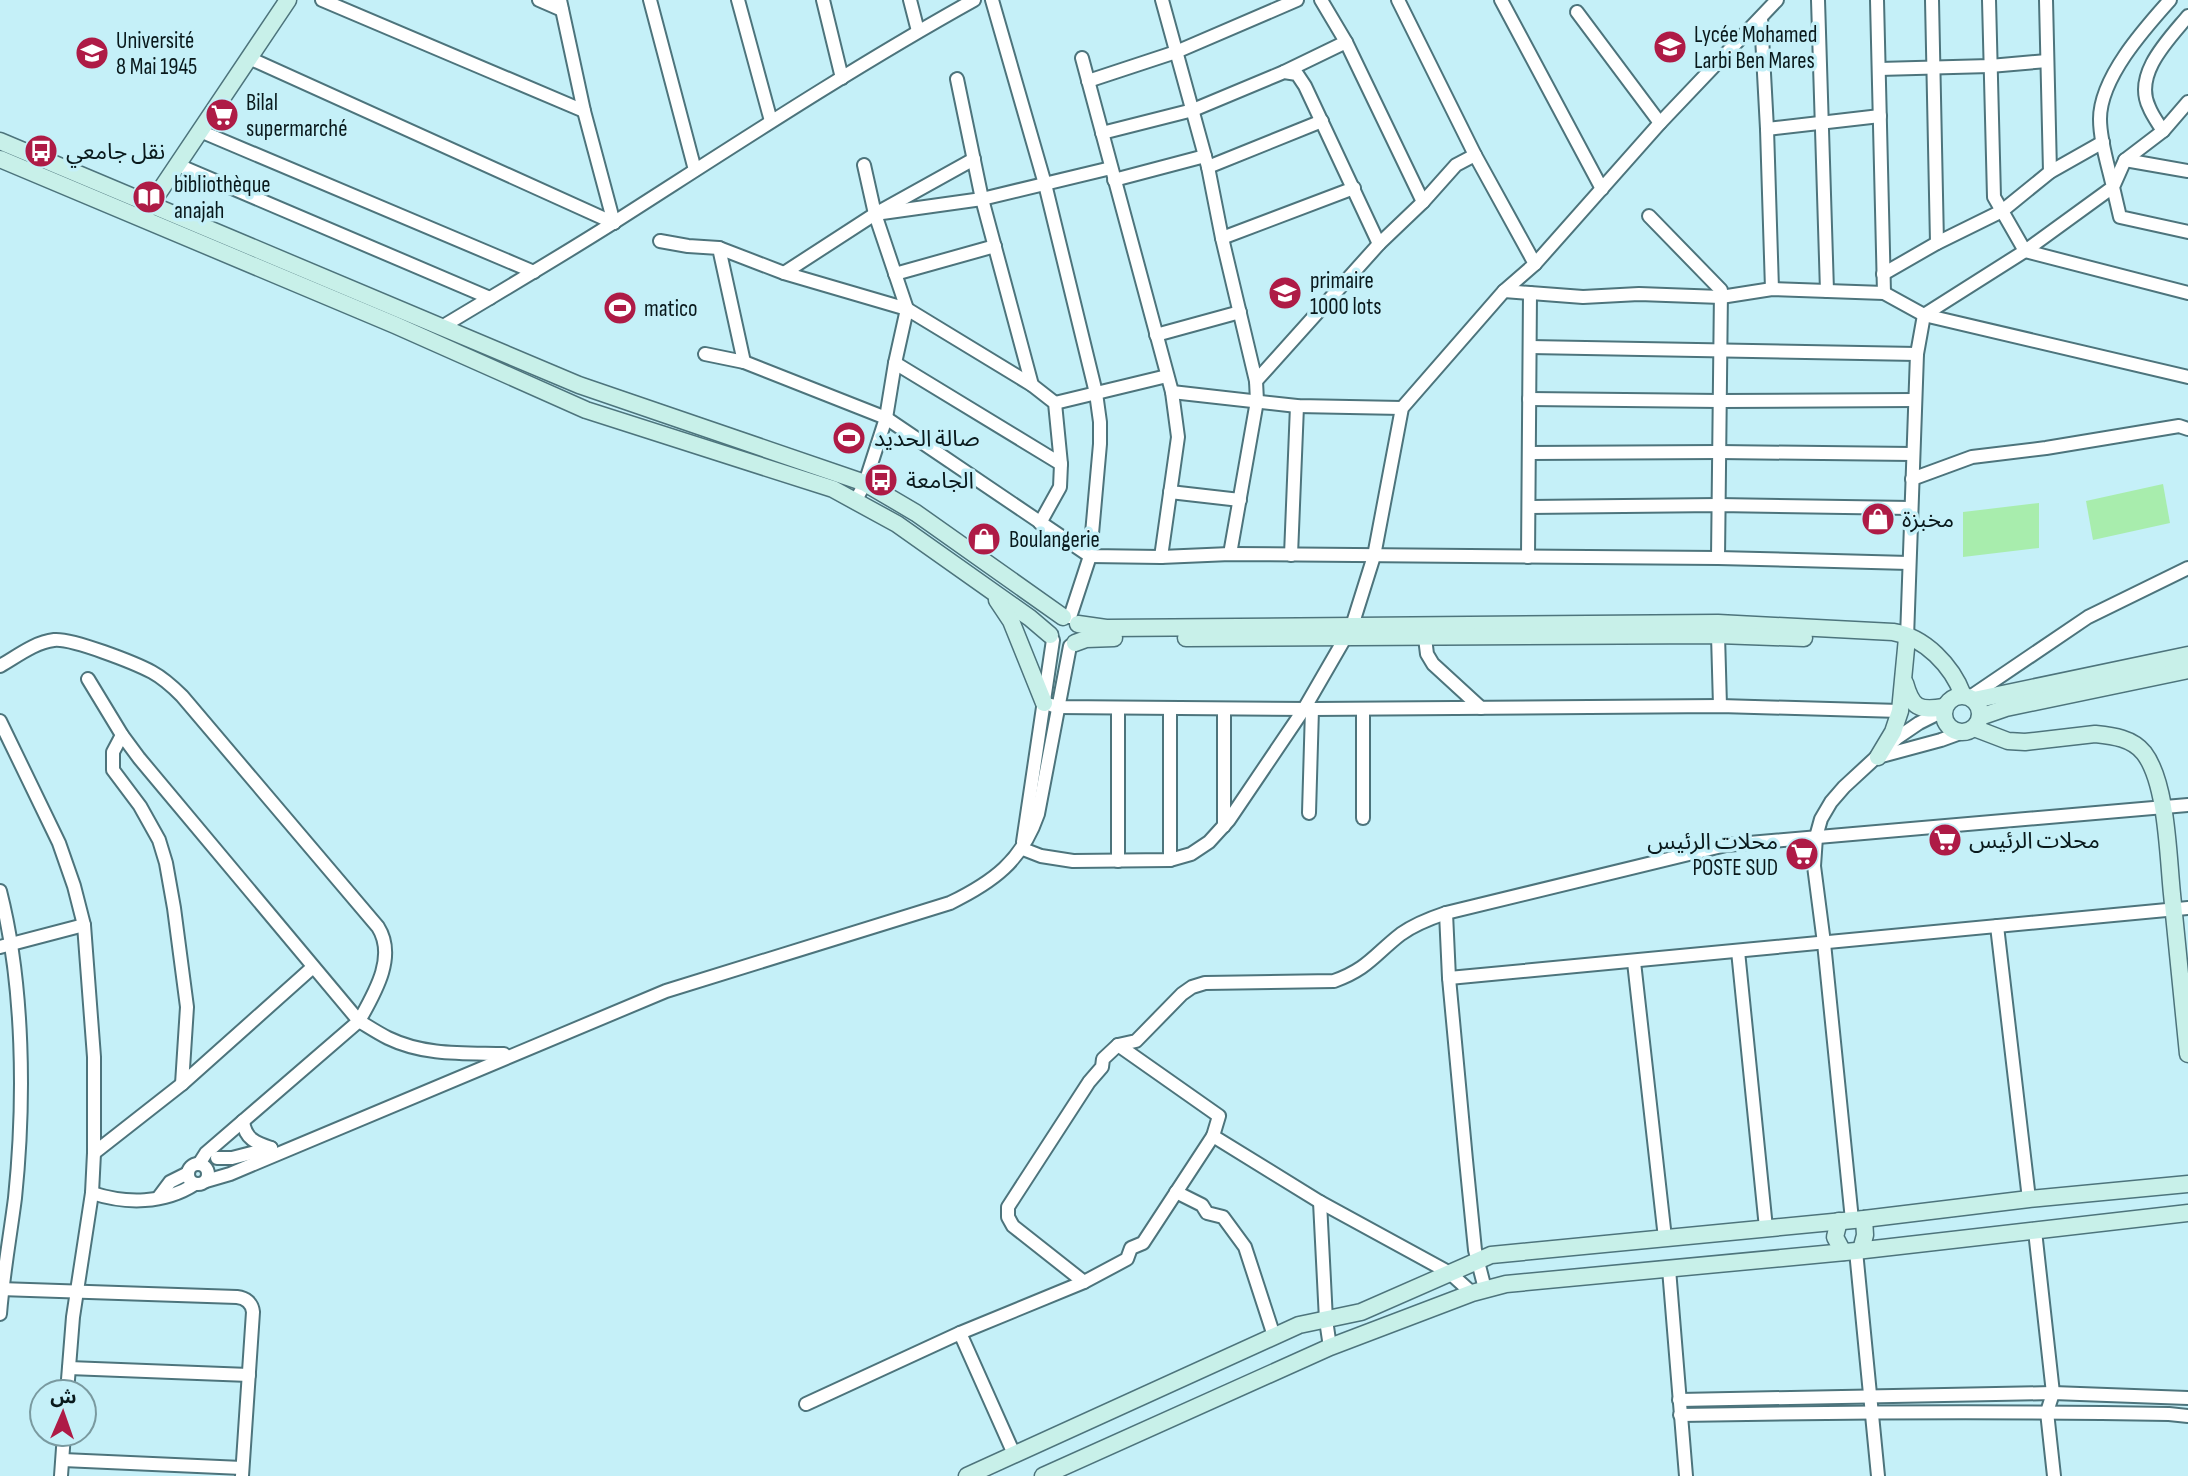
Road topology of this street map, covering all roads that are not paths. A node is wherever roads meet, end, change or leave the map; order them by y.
1 (288, 0) edge
2 (322, 0) edge
3 (539, 0) edge
4 (650, 0) edge
5 (738, 0) edge
6 (822, 0) edge
7 (910, 0) edge
8 (974, 0) edge
9 (992, 0) edge
10 (1163, 0) edge
11 (1297, 0) edge
12 (1321, 0) edge
13 (1398, 0) edge
14 (1501, 0) edge
15 (1777, 0) edge
16 (1818, 0) edge
17 (1877, 0) edge
18 (1932, 0) edge
19 (1989, 0) edge
20 (2046, 0) edge
21 (2170, 0) edge
22 (561, 5) edge
23 (1577, 12) dead end
24 (2188, 16) edge
25 (1761, 18) junction
26 (918, 31) junction
27 (1346, 42) junction
28 (1176, 52) junction
29 (249, 58) junction
30 (1082, 58) dead end
31 (2047, 61) junction
32 (1990, 66) junction
33 (1933, 68) junction
34 (1879, 69) junction
35 (1284, 72) junction
36 (842, 78) junction
37 (957, 79) dead end
38 (1088, 81) junction
39 (2188, 102) edge
40 (1194, 110) junction
41 (584, 111) junction
42 (1880, 116) junction
43 (771, 121) junction
44 (1322, 121) junction
45 (1822, 122) junction
46 (1660, 124) junction
47 (1767, 129) junction
48 (200, 131) junction
49 (2163, 131) junction
50 (1101, 133) junction
51 (0, 141) edge
52 (2103, 142) junction
53 (1475, 155) junction
54 (0, 159) edge
55 (974, 159) junction
56 (2125, 160) junction
57 (1207, 162) junction
58 (178, 165) junction
59 (864, 165) dead end
60 (695, 170) junction
61 (2188, 171) edge
62 (2050, 172) junction
63 (1113, 174) junction
64 (1045, 184) junction
65 (2113, 187) junction
66 (1354, 188) junction
67 (1602, 189) junction
68 (982, 200) junction
69 (1423, 202) junction
70 (150, 205) junction
71 (2002, 211) junction
72 (875, 214) junction
73 (1648, 216) dead end
74 (141, 220) junction
75 (614, 223) junction
76 (2188, 232) edge
77 (1222, 238) junction
78 (660, 241) dead end
79 (1937, 243) junction
80 (1379, 244) junction
81 (995, 246) junction
82 (719, 248) junction
83 (2025, 251) junction
84 (1535, 264) junction
85 (534, 272) junction
86 (784, 273) junction
87 (895, 274) junction
88 (1883, 274) junction
89 (1772, 289) junction
90 (1504, 291) junction
91 (1827, 291) junction
92 (1530, 293) junction
93 (1884, 293) junction
94 (2188, 293) edge
95 (1721, 297) junction
96 (490, 298) junction
97 (907, 309) junction
98 (1240, 312) junction
99 (1924, 315) junction
100 (440, 328) junction
101 (1156, 335) junction
102 (425, 338) junction
103 (1530, 347) junction
104 (1719, 349) junction
105 (705, 354) dead end
106 (1917, 354) junction
107 (744, 362) junction
108 (895, 363) junction
109 (1167, 376) junction
110 (2188, 377) edge
111 (1256, 381) junction
112 (1032, 385) junction
113 (1096, 393) junction
114 (1172, 393) junction
115 (1530, 399) junction
116 (1915, 400) junction
117 (1257, 401) junction
118 (1720, 401) junction
119 (1055, 404) junction
120 (1297, 405) junction
121 (1402, 408) junction
122 (886, 418) junction
123 (2188, 429) edge
124 (1719, 452) junction
125 (1529, 453) junction
126 (1913, 454) junction
127 (1061, 464) junction
128 (1912, 479) junction
129 (865, 483) junction
130 (1170, 492) junction
131 (1240, 499) junction
132 (856, 500) junction
133 (1718, 505) junction
134 (1529, 507) junction
135 (1911, 508) junction
136 (1040, 523) junction
137 (1230, 554) junction
138 (1291, 555) junction
139 (1090, 556) junction
140 (1374, 556) junction
141 (1161, 557) junction
142 (1528, 558) junction
143 (1718, 558) junction
144 (1909, 563) junction
145 (2188, 568) edge
146 (990, 590) junction
147 (1071, 619) junction
148 (1349, 632) junction
149 (1718, 635) junction
150 (1052, 638) junction
151 (1424, 638) junction
152 (1907, 638) junction
153 (1073, 644) junction
154 (2188, 655) edge
155 (0, 666) edge
156 (2188, 670) edge
157 (88, 679) dead end
158 (1904, 681) junction
159 (1969, 697) junction
160 (1050, 705) junction
161 (1720, 706) junction
162 (1118, 708) junction
163 (1170, 708) junction
164 (1481, 708) junction
165 (1224, 709) junction
166 (1308, 709) junction
167 (1363, 709) junction
168 (1944, 709) junction
169 (1900, 711) junction
170 (0, 721) edge
171 (1972, 726) junction
172 (122, 735) junction
173 (1878, 757) junction
174 (2188, 805) edge
175 (2163, 807) junction
176 (1309, 813) dead end
177 (1363, 818) dead end
178 (1224, 826) junction
179 (1815, 837) junction
180 (1023, 849) junction
181 (1170, 860) junction
182 (1118, 861) junction
183 (0, 891) edge
184 (2181, 908) edge
185 (1446, 912) junction
186 (84, 925) junction
187 (1997, 926) junction
188 (1824, 943) junction
189 (5, 946) edge
190 (1738, 951) junction
191 (1634, 962) junction
192 (313, 967) junction
193 (1449, 978) junction
194 (359, 1021) junction
195 (1118, 1045) junction
196 (512, 1054) junction
197 (2188, 1054) edge
198 (182, 1084) junction
199 (243, 1121) junction
200 (227, 1136) junction
201 (1213, 1136) junction
202 (276, 1149) junction
203 (94, 1153) junction
204 (217, 1158) junction
205 (202, 1175) junction
206 (2188, 1186) edge
207 (1176, 1192) junction
208 (92, 1193) junction
209 (158, 1198) junction
210 (2029, 1199) junction
211 (1320, 1202) junction
212 (2188, 1213) edge
213 (1852, 1220) junction
214 (1766, 1228) junction
215 (2035, 1231) junction
216 (1665, 1238) junction
217 (1853, 1251) junction
218 (1478, 1260) junction
219 (1669, 1269) junction
220 (1450, 1273) junction
221 (1084, 1282) junction
222 (1, 1289) edge
223 (1479, 1291) junction
224 (78, 1292) junction
225 (0, 1314) edge
226 (1326, 1320) junction
227 (960, 1333) junction
228 (1274, 1336) junction
229 (1330, 1347) junction
230 (69, 1368) junction
231 (249, 1375) junction
232 (68, 1378) edge
233 (2053, 1393) junction
234 (1870, 1396) junction
235 (2188, 1398) edge
236 (1679, 1400) junction
237 (806, 1404) dead end
238 (1871, 1412) junction
239 (2047, 1412) junction
240 (1681, 1415) junction
241 (2188, 1416) edge
242 (63, 1448) edge
243 (1014, 1454) junction
244 (62, 1460) junction
245 (242, 1472) edge
246 (61, 1476) edge
247 (967, 1476) edge
248 (1043, 1476) edge
249 (1686, 1476) edge
250 (1878, 1476) edge
251 (2054, 1476) edge

1 - 29 street
2 - 41 street
3 - 22 street
4 - 60 street
5 - 43 street
6 - 36 street
7 - 26 street
8 - 26 street
9 - 64 street
10 - 28 street
11 - 28 street
12 - 27 street
13 - 53 street
14 - 67 street
15 - 25 street
16 - 45 street
17 - 34 street
18 - 33 street
19 - 32 street
20 - 31 street
21 - 52 street
22 - 41 street
23 - 46 street
24 - 49 street
25 - 46 street
25 - 47 street
26 - 36 street
27 - 35 street
27 - 69 street
28 - 38 street
28 - 40 street
29 - 48 street
29 - 75 street
30 - 38 street
31 - 32 street
31 - 62 street
32 - 33 street
32 - 71 street
33 - 34 street
33 - 79 street
34 - 42 street
35 - 40 street
35 - 44 street
36 - 43 street
37 - 55 street
38 - 50 street
39 - 49 street
40 - 50 street
40 - 57 street
41 - 75 street
42 - 45 street
42 - 88 street
43 - 60 street
44 - 57 street
44 - 66 street
45 - 47 street
45 - 91 street
46 - 67 street
47 - 89 street
48 - 58 street
48 - 85 street
49 - 56 street
50 - 63 street
51 - 70 street
52 - 62 street
52 - 65 street
53 - 69 street
53 - 84 street
54 - 74 street
55 - 68 street
55 - 72 street
56 - 61 street
56 - 65 street
57 - 63 street
57 - 77 street
58 - 70 street
58 - 96 street
59 - 72 street
60 - 75 street
62 - 71 street
63 - 64 street
63 - 101 street
64 - 68 street
64 - 113 street
65 - 76 street
65 - 83 street
66 - 77 street
66 - 80 street
67 - 84 street
68 - 72 street
68 - 81 street
69 - 80 street
70 - 74 street
70 - 100 street
71 - 79 street
71 - 83 street
72 - 86 street
72 - 87 street
73 - 95 street
74 - 102 street
75 - 85 street
77 - 98 street
78 - 82 street
79 - 88 street
80 - 111 street
81 - 87 street
81 - 112 street
82 - 86 street
82 - 107 street
83 - 94 street
83 - 99 street
84 - 90 street
85 - 96 street
86 - 97 street
87 - 97 street
88 - 93 street
89 - 91 street
89 - 95 street
90 - 92 street
90 - 121 street
91 - 93 street
92 - 95 street
92 - 103 street
93 - 99 street
95 - 104 street
96 - 100 street
97 - 108 street
97 - 112 street
98 - 101 street
98 - 111 street
99 - 106 street
99 - 110 street
100 - 102 street
100 - 129 street
101 - 109 street
102 - 132 street
103 - 104 street
103 - 115 street
104 - 106 street
104 - 118 street
105 - 107 street
106 - 116 street
107 - 122 street
108 - 122 street
108 - 127 street
109 - 113 street
109 - 114 street
111 - 117 street
112 - 119 street
113 - 119 street
113 - 139 street
114 - 117 street
114 - 130 street
115 - 118 street
115 - 125 street
116 - 118 street
116 - 126 street
117 - 120 street
117 - 131 street
118 - 124 street
119 - 127 street
120 - 121 street
120 - 138 street
121 - 140 street
122 - 129 street
122 - 136 street
123 - 128 street
124 - 125 street
124 - 126 street
124 - 133 street
125 - 134 street
126 - 128 street
127 - 136 street
128 - 135 street
129 - 132 street
129 - 147 street
130 - 131 street
130 - 141 street
131 - 137 street
132 - 146 street
133 - 134 street
133 - 135 street
133 - 143 street
134 - 142 street
135 - 144 street
136 - 139 street
137 - 138 street
137 - 141 street
138 - 140 street
139 - 141 street
139 - 147 street
140 - 142 street
140 - 148 street
142 - 143 street
143 - 144 street
144 - 152 street
145 - 159 street
146 - 150 street
146 - 160 street
147 - 148 street
147 - 150 street
147 - 153 street
148 - 151 street
148 - 152 street
148 - 153 street
148 - 166 street
149 - 151 street
149 - 152 street
149 - 161 street
150 - 153 street
150 - 160 street
151 - 164 street
152 - 158 street
152 - 159 street
153 - 160 street
154 - 159 street
155 - 194 street
156 - 171 street
157 - 172 street
158 - 168 street
158 - 169 street
159 - 168 street
159 - 171 street
160 - 162 street
160 - 180 street
161 - 164 street
161 - 169 street
162 - 163 street
162 - 182 street
163 - 165 street
163 - 181 street
164 - 167 street
165 - 166 street
165 - 178 street
166 - 167 street
166 - 176 street
166 - 178 street
167 - 177 street
168 - 171 street
168 - 173 street
169 - 173 street
170 - 186 street
171 - 173 street
171 - 175 street
172 - 192 street
172 - 198 street
173 - 179 street
174 - 175 street
175 - 179 street
175 - 184 street
178 - 181 street
179 - 185 street
179 - 188 street
180 - 182 street
180 - 196 street
181 - 182 street
183 - 189 street
184 - 187 street
184 - 197 street
185 - 193 street
185 - 195 street
186 - 189 street
186 - 203 street
187 - 188 street
187 - 210 street
188 - 190 street
188 - 213 street
189 - 222 street
190 - 191 street
190 - 214 street
191 - 193 street
191 - 216 street
192 - 194 street
192 - 198 street
193 - 218 street
194 - 196 street
194 - 199 street
195 - 201 street
195 - 221 street
196 - 202 street
198 - 203 street
199 - 200 street
199 - 202 street
200 - 204 street
200 - 205 street
201 - 207 street
201 - 211 street
202 - 204 street
202 - 205 street
203 - 208 street
204 - 205 street
205 - 209 street
205 - 209 street
206 - 210 street
206 - 212 street
207 - 221 street
207 - 228 street
208 - 209 street
208 - 224 street
210 - 213 street
211 - 220 street
211 - 226 street
212 - 215 street
213 - 214 street
213 - 217 street
213 - 217 street
214 - 216 street
215 - 217 street
215 - 233 street
216 - 218 street
217 - 219 street
217 - 234 street
218 - 220 street
218 - 223 street
219 - 223 street
219 - 236 street
220 - 223 street
220 - 226 street
221 - 227 street
222 - 224 street
222 - 225 street
223 - 229 street
224 - 230 street
224 - 231 street
226 - 228 street
226 - 229 street
227 - 237 street
227 - 243 street
228 - 243 street
229 - 248 street
230 - 231 street
230 - 232 street
231 - 245 street
233 - 234 street
233 - 235 street
233 - 239 street
234 - 236 street
234 - 238 street
236 - 240 street
238 - 239 street
238 - 240 street
238 - 250 street
239 - 241 street
239 - 251 street
240 - 249 street
242 - 244 street
243 - 247 street
244 - 245 street
244 - 246 street

